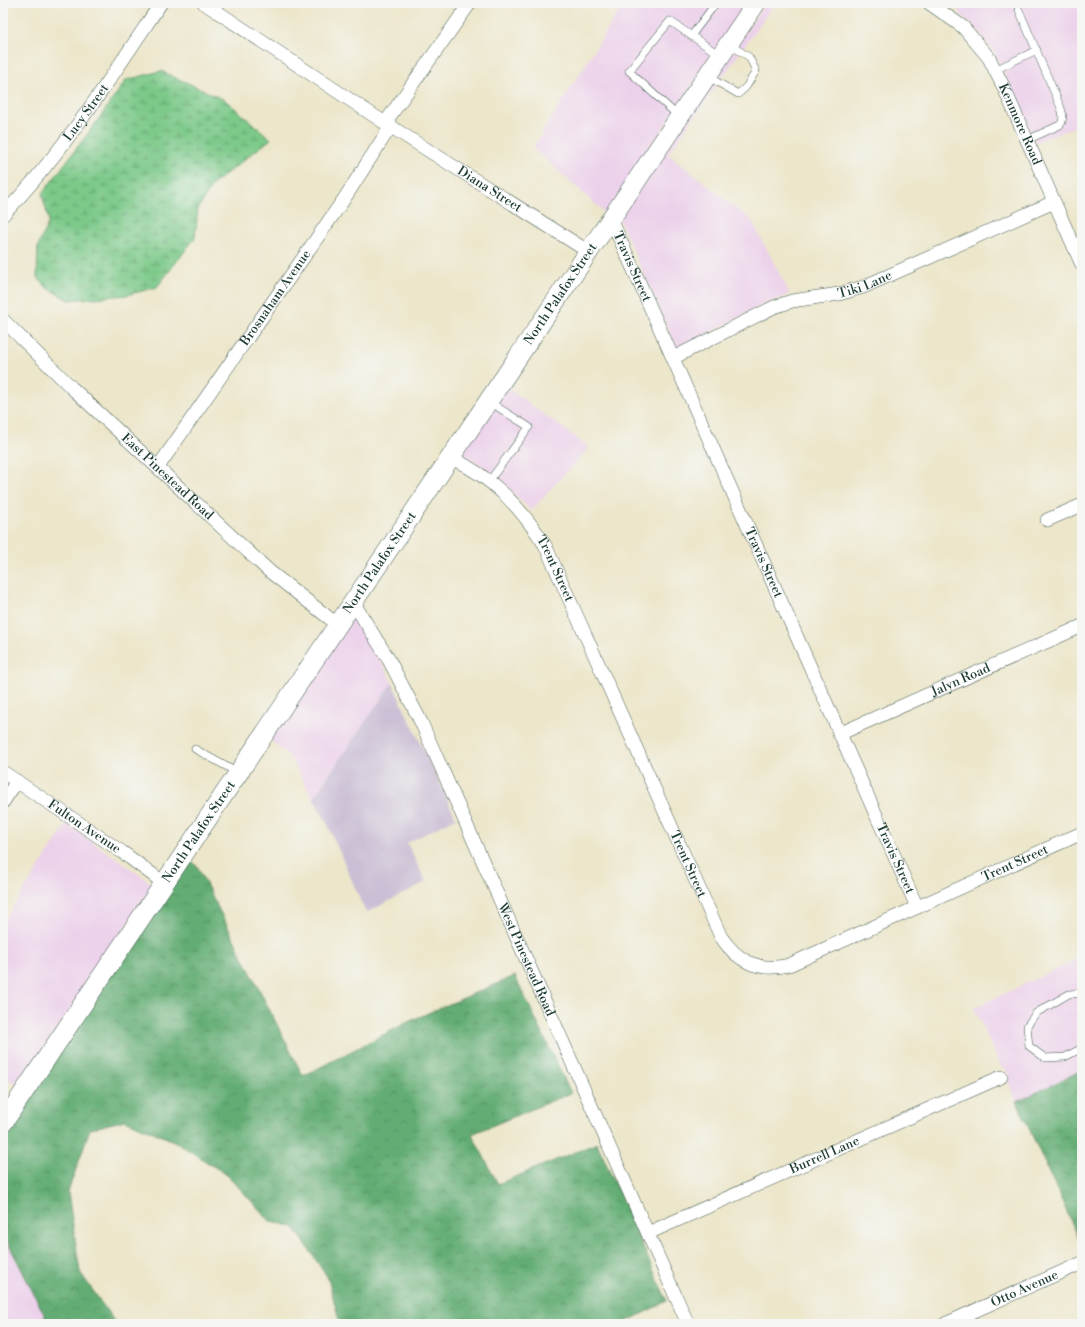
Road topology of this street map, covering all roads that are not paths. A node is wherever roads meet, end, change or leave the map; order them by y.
1 (161, 3) edge
2 (204, 3) edge
3 (470, 3) edge
4 (716, 3) edge
5 (929, 3) edge
6 (751, 5) edge
7 (1019, 10) dead end
8 (691, 36) junction
9 (725, 50) junction
10 (1036, 50) junction
11 (995, 70) junction
12 (707, 76) junction
13 (679, 117) junction
14 (388, 124) junction
15 (1027, 140) junction
16 (1054, 202) junction
17 (3, 215) edge
18 (611, 219) junction
19 (589, 252) junction
20 (1082, 265) edge
21 (3, 320) edge
22 (673, 358) junction
23 (488, 401) junction
24 (450, 457) junction
25 (158, 468) junction
26 (490, 480) junction
27 (1082, 505) edge
28 (1047, 520) dead end
29 (353, 602) junction
30 (338, 625) junction
31 (1082, 626) edge
32 (839, 734) junction
33 (195, 749) dead end
34 (3, 772) edge
35 (238, 773) junction
36 (17, 781) junction
37 (3, 802) edge
38 (1082, 833) edge
39 (164, 883) junction
40 (917, 907) junction
41 (1082, 993) edge
42 (1082, 1048) edge
43 (1001, 1077) dead end
44 (5, 1114) edge
45 (648, 1234) junction
46 (1082, 1263) edge
47 (688, 1324) edge
48 (945, 1324) edge

1 - 17 street, Lucy Street
2 - 14 street, Diana Street
3 - 14 street, Brosnaham Avenue
4 - 8 lane
5 - 11 street, Kenmore Road
6 - 9 main road, North Palafox Street
7 - 10 lane
8 - 9 lane
8 - 13 lane
9 - 12 main road, North Palafox Street
9 - 12 lane
10 - 11 lane
10 - 15 lane
11 - 15 street, Kenmore Road
12 - 13 main road, North Palafox Street
13 - 18 main road, North Palafox Street
14 - 19 street, Diana Street
14 - 25 street, Brosnaham Avenue
15 - 16 street, Kenmore Road
16 - 20 street, Kenmore Road
16 - 22 street, Tiki Lane
18 - 19 main road, North Palafox Street
18 - 22 street, Travis Street
19 - 23 main road, North Palafox Street
21 - 25 street, East Pinestead Road
22 - 32 street, Travis Street
23 - 24 main road, North Palafox Street
23 - 26 lane
24 - 26 street, Trent Street
24 - 29 main road, North Palafox Street
25 - 30 street, East Pinestead Road
26 - 40 street, Trent Street
27 - 28 street
29 - 30 main road, North Palafox Street
29 - 45 street, West Pinestead Road
30 - 35 main road, North Palafox Street
31 - 32 street, Jalyn Road
32 - 40 street, Travis Street
33 - 35 lane
34 - 36 street, Fulton Avenue
35 - 39 main road, North Palafox Street
36 - 37 street
36 - 39 street, Fulton Avenue
38 - 40 street, Trent Street
39 - 44 main road, North Palafox Street
41 - 42 lane
43 - 45 street, Burrell Lane
45 - 47 street, West Pinestead Road
46 - 48 street, Otto Avenue

